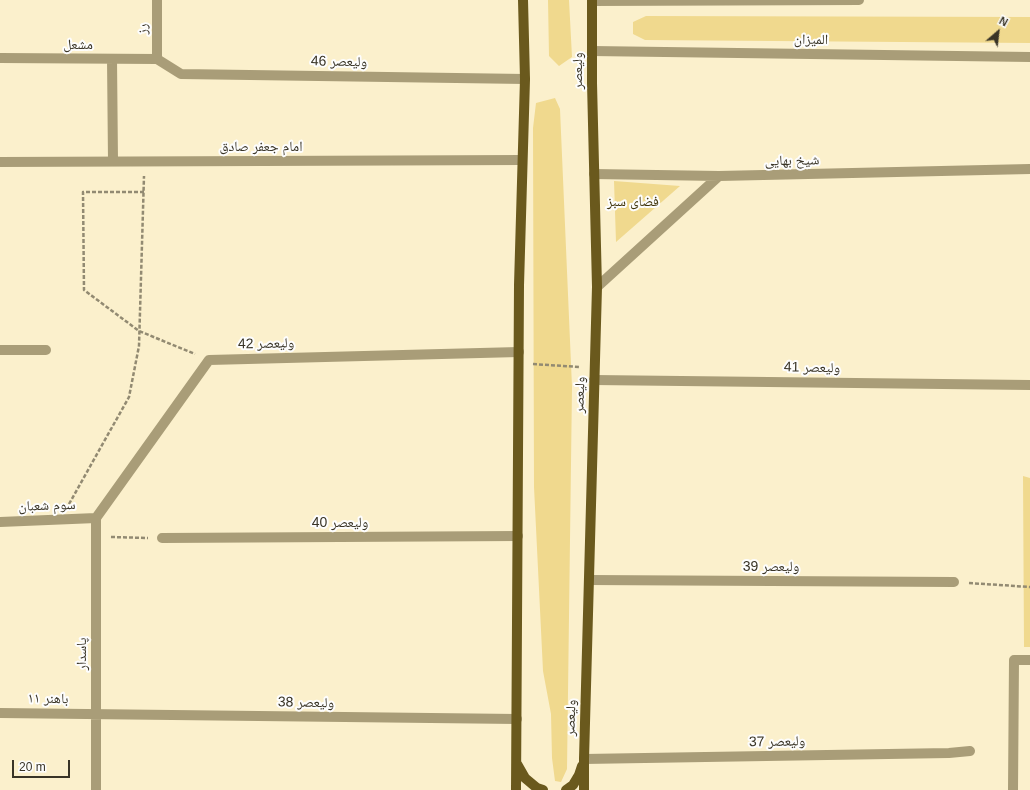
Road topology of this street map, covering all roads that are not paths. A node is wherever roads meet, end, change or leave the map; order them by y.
1 (157, 0) edge
2 (523, 0) edge
3 (859, 0) edge
4 (592, 1) edge
5 (592, 51) junction
6 (1030, 57) edge
7 (0, 58) edge
8 (112, 59) junction
9 (157, 59) junction
10 (525, 79) junction
11 (522, 160) junction
12 (114, 161) junction
13 (0, 162) edge
14 (1030, 170) edge
15 (594, 174) junction
16 (719, 176) junction
17 (597, 287) junction
18 (0, 350) edge
19 (46, 350) dead end
20 (519, 352) junction
21 (594, 380) junction
22 (1030, 385) edge
23 (96, 518) junction
24 (0, 522) edge
25 (518, 536) junction
26 (162, 538) road end
27 (589, 580) junction
28 (954, 582) road end
29 (1030, 660) edge
30 (0, 713) edge
31 (95, 714) junction
32 (517, 719) junction
33 (970, 751) dead end
34 (584, 759) junction
35 (516, 762) junction
36 (96, 790) edge
37 (516, 790) edge
38 (543, 790) edge
39 (566, 790) edge
40 (584, 790) edge
41 (1013, 790) edge

1 - 9 street, رز
2 - 10 main road
3 - 4 street
4 - 5 main road, ولیعصر
5 - 6 street, المیزان
5 - 15 main road, ولیعصر
7 - 8 street, مشعل
8 - 9 street, مشعل
8 - 12 street
9 - 10 street, ولیعصر 46
10 - 11 main road
11 - 12 street, امام جعفر صادق
11 - 20 main road
12 - 13 street, امام جعفر صادق
14 - 16 street, شیخ بهایی
15 - 16 street, شیخ بهایی
15 - 17 main road, ولیعصر
16 - 17 street
17 - 21 main road, ولیعصر
18 - 19 street
20 - 23 street, ولیعصر 42
20 - 25 main road
21 - 22 street, ولیعصر 41
21 - 27 main road, ولیعصر
23 - 24 street, سوم شعبان
23 - 31 street, پاسدار
25 - 26 street, ولیعصر 40
25 - 32 main road
27 - 28 street, ولیعصر 39
27 - 34 main road, ولیعصر
29 - 41 street
30 - 31 street, باهنر ۱۱
31 - 32 street, ولیعصر 38
31 - 36 street, پاسدار
32 - 35 main road
33 - 34 street, ولیعصر 37
34 - 39 main road
34 - 40 main road, ولیعصر
35 - 37 main road
35 - 38 main road

